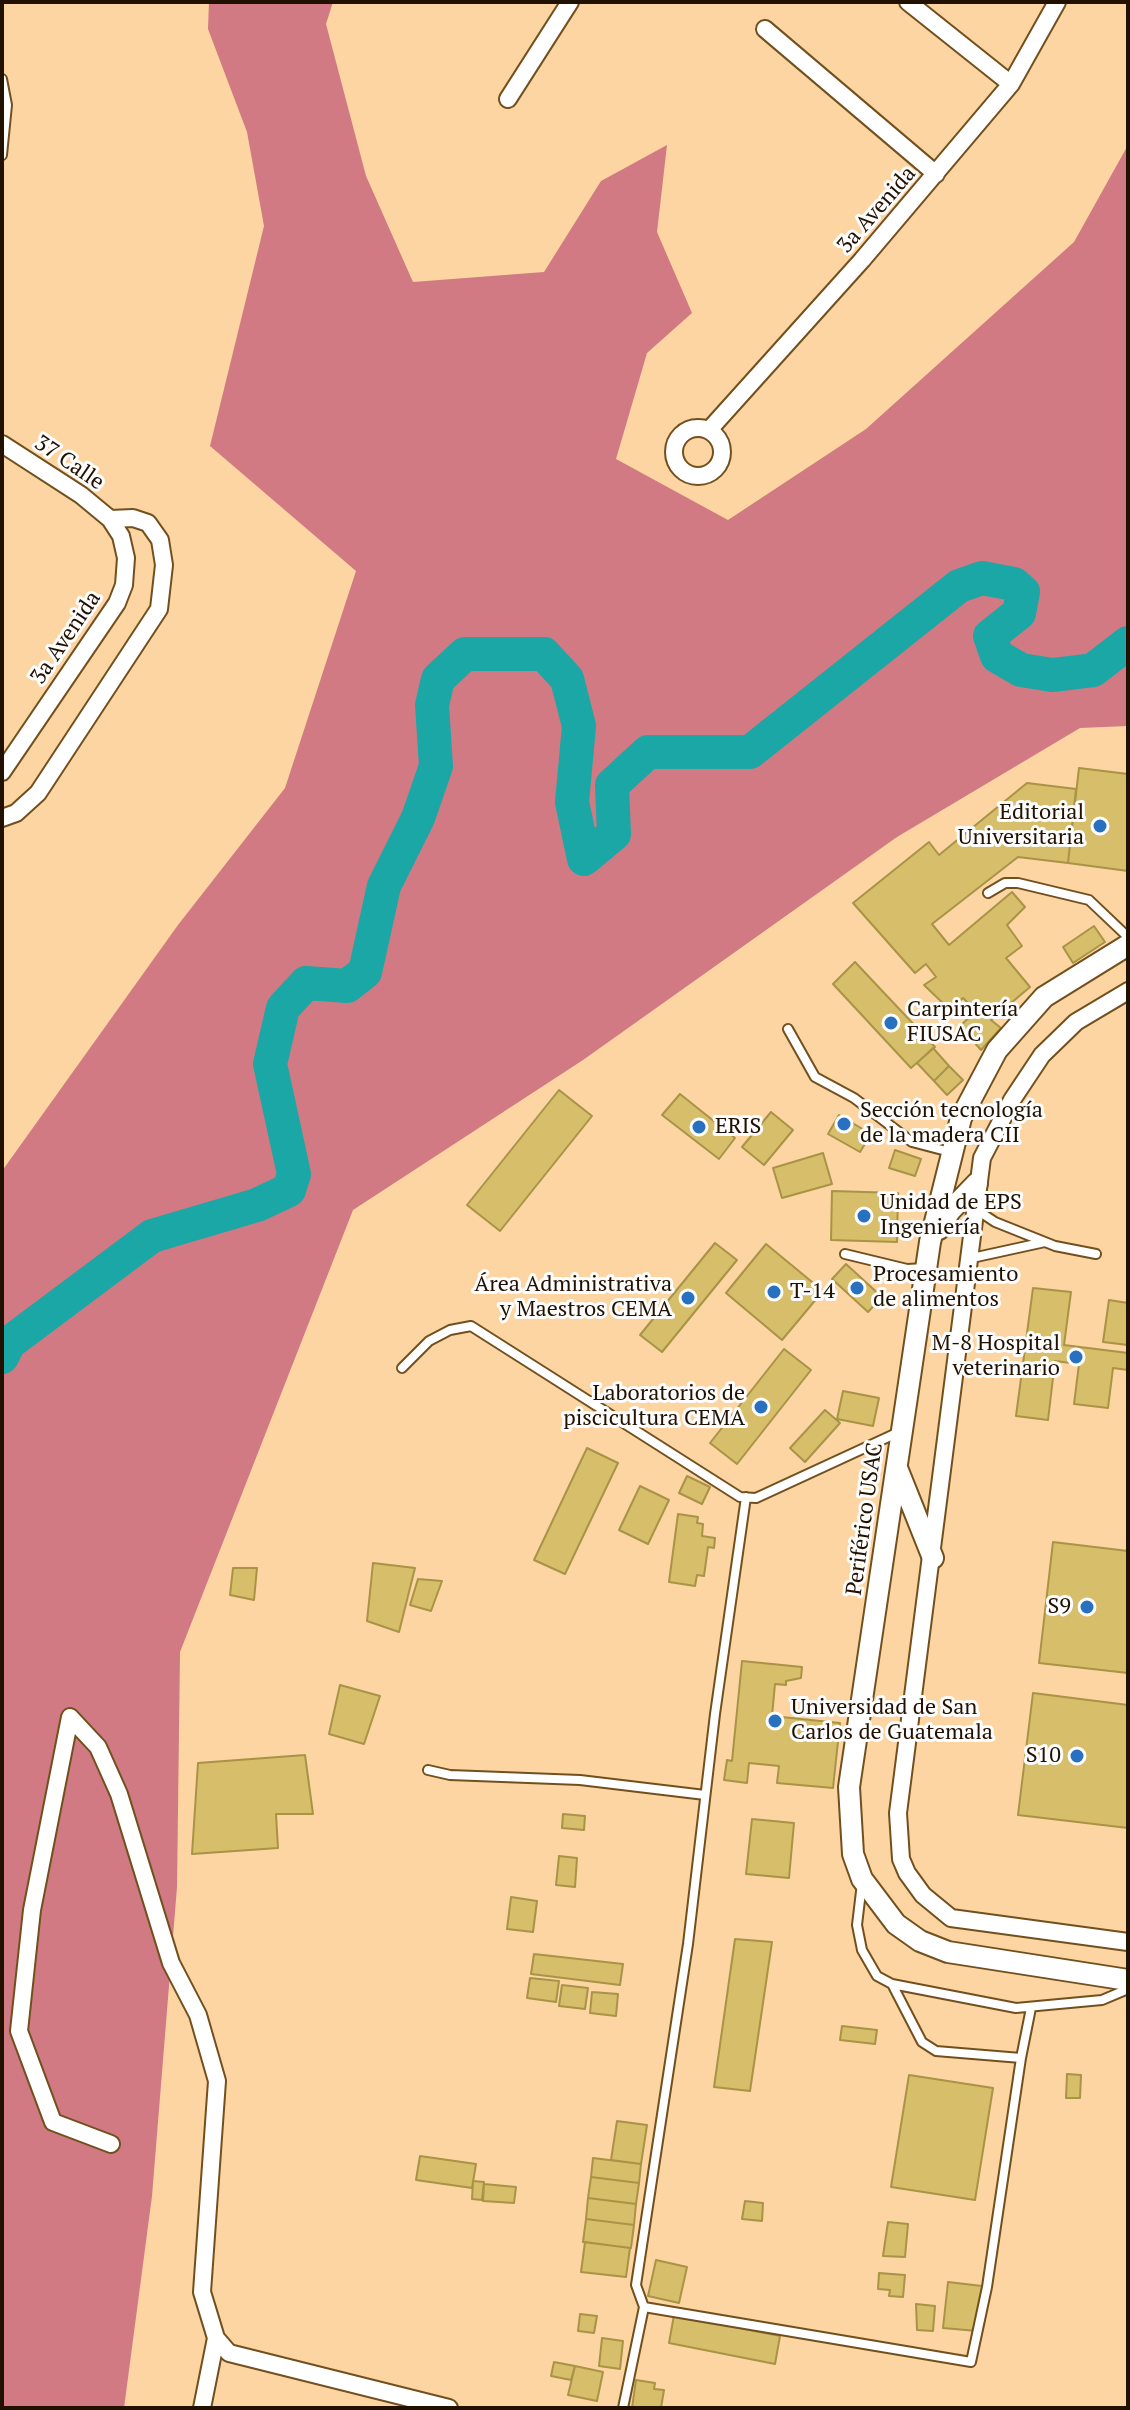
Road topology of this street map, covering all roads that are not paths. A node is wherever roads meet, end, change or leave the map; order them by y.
1 (570, 2) edge
2 (908, 2) edge
3 (1057, 2) edge
4 (765, 29) dead end
5 (2, 79) edge
6 (1011, 84) junction
7 (508, 99) dead end
8 (2, 155) edge
9 (936, 174) junction
10 (709, 430) dead end
11 (2, 444) edge
12 (110, 519) junction
13 (2, 772) edge
14 (2, 818) edge
15 (988, 893) dead end
16 (1128, 937) edge
17 (1128, 945) edge
18 (1128, 991) edge
19 (788, 1029) dead end
20 (950, 1152) junction
21 (977, 1183) junction
22 (977, 1210) junction
23 (930, 1242) junction
24 (1045, 1242) junction
25 (845, 1254) dead end
26 (1096, 1254) dead end
27 (972, 1258) junction
28 (926, 1268) junction
29 (402, 1368) dead end
30 (903, 1430) junction
31 (897, 1468) junction
32 (746, 1497) junction
33 (933, 1558) junction
34 (428, 1770) dead end
35 (705, 1795) junction
36 (862, 1879) junction
37 (1128, 1941) edge
38 (1128, 1980) edge
39 (892, 1984) junction
40 (1128, 1989) edge
41 (1031, 2008) junction
42 (1021, 2058) junction
43 (111, 2144) dead end
44 (644, 2307) junction
45 (216, 2338) junction
46 (430, 2405) edge
47 (202, 2408) edge
48 (449, 2408) edge
49 (623, 2408) edge

1 - 7 street
2 - 6 street
3 - 6 street, 3a Avenida
4 - 9 street
5 - 8 lane
6 - 9 street, 3a Avenida
9 - 10 street, 3a Avenida
11 - 12 street, 37 Calle
12 - 13 street, 3a Avenida
12 - 14 street
15 - 16 lane
17 - 20 street, Periférico USAC
18 - 21 street
19 - 20 lane
20 - 23 street, Periférico USAC
21 - 22 street
21 - 23 street
22 - 24 lane
22 - 27 street
23 - 28 street, Periférico USAC
24 - 26 lane
24 - 27 lane
25 - 28 lane
27 - 33 street
28 - 30 street, Periférico USAC
29 - 32 lane
30 - 31 street, Periférico USAC
30 - 32 lane
31 - 33 street
31 - 36 street, Periférico USAC
32 - 35 lane
33 - 37 street
34 - 35 lane
35 - 44 lane
36 - 38 street, Periférico USAC
36 - 39 lane
39 - 41 lane
39 - 42 lane
40 - 41 lane
41 - 42 lane
42 - 44 lane
43 - 45 street
44 - 49 lane
45 - 46 street
45 - 47 street
46 - 48 street

